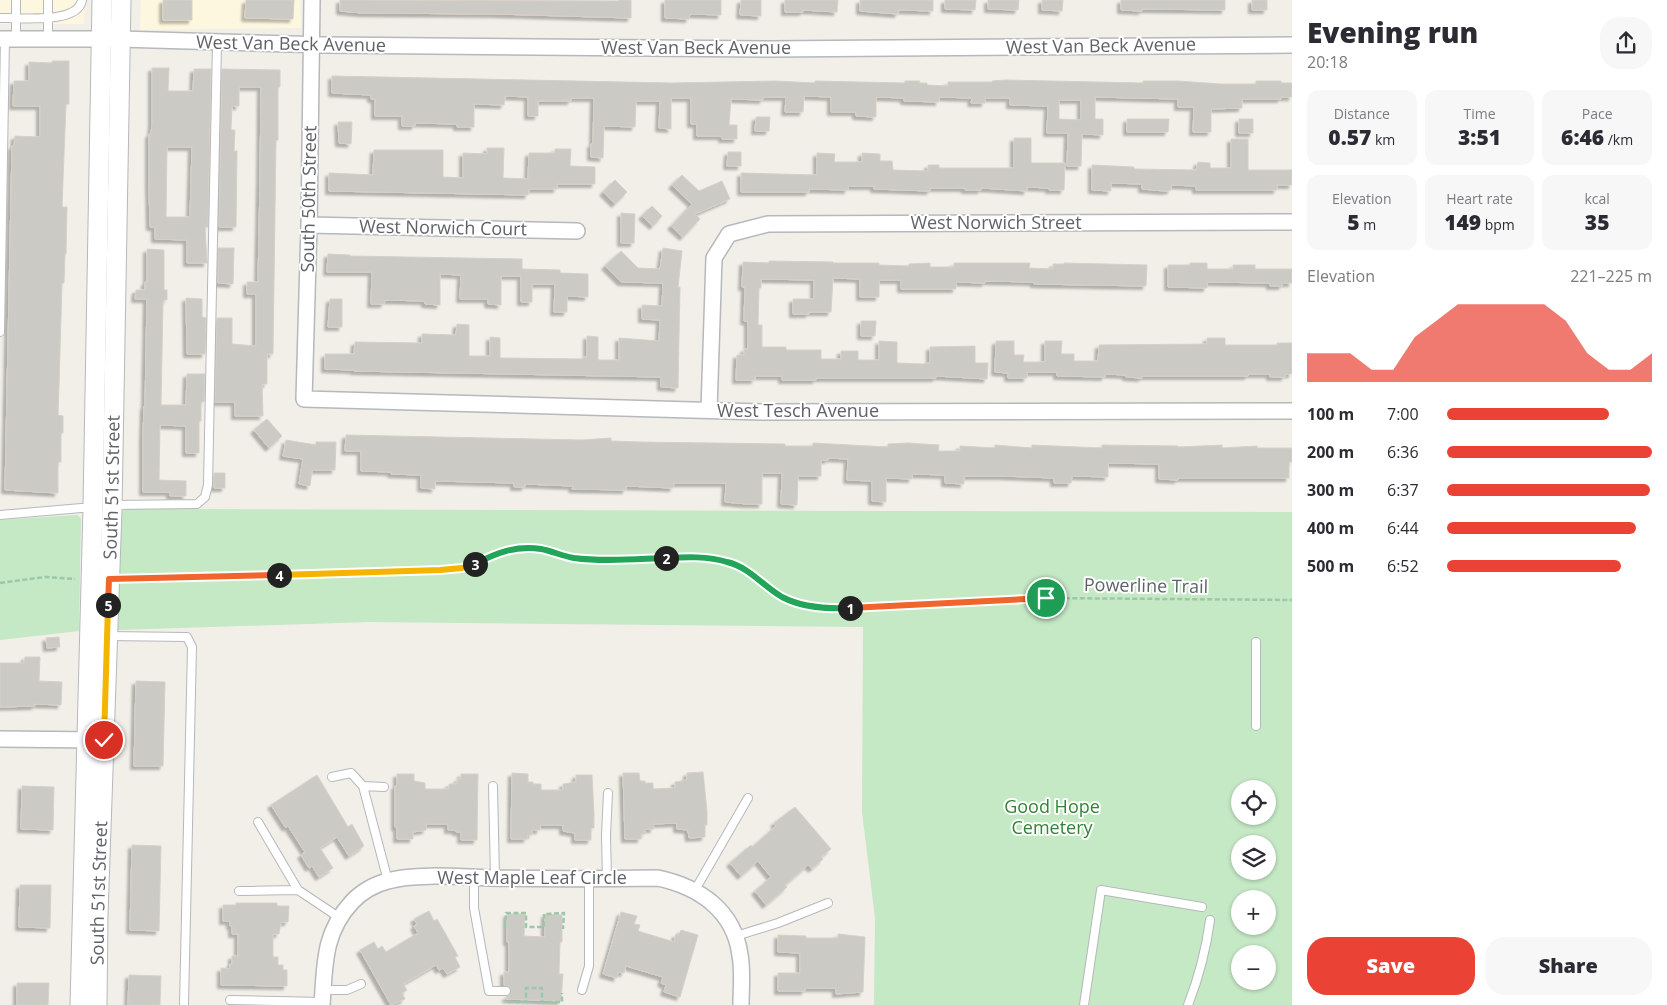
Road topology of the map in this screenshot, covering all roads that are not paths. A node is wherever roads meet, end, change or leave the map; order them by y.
1 (16, 0) edge
2 (48, 0) edge
3 (82, 0) edge
4 (102, 0) edge
5 (121, 0) edge
6 (312, 0) edge
7 (16, 17) junction
8 (0, 18) edge
9 (48, 18) junction
10 (7, 39) edge
11 (48, 39) junction
12 (100, 39) junction
13 (120, 39) junction
14 (216, 43) junction
15 (1292, 44) edge
16 (311, 45) junction
17 (1292, 222) edge
18 (309, 225) junction
19 (577, 231) dead end
20 (0, 332) edge
21 (304, 399) joint
22 (710, 410) junction
23 (1292, 411) edge
24 (103, 506) junction
25 (0, 515) edge
26 (98, 636) junction
27 (1256, 642) dead end
28 (1256, 726) dead end
29 (0, 740) edge
30 (95, 740) junction
31 (332, 777) dead end
32 (363, 786) junction
33 (493, 786) dead end
34 (384, 787) dead end
35 (608, 793) dead end
36 (748, 798) dead end
37 (258, 822) dead end
38 (474, 877) junction
39 (496, 878) junction
40 (589, 879) junction
41 (607, 879) junction
42 (388, 881) junction
43 (298, 890) junction
44 (695, 890) junction
45 (239, 891) dead end
46 (828, 903) dead end
47 (1202, 907) dead end
48 (340, 918) junction
49 (1210, 920) dead end
50 (736, 936) junction
51 (361, 984) dead end
52 (582, 990) dead end
53 (506, 991) road end
54 (323, 999) edge
55 (230, 1000) dead end
56 (80, 1005) edge
57 (97, 1005) edge
58 (184, 1005) edge
59 (741, 1005) edge
60 (1084, 1005) edge
61 (1188, 1005) edge

1 - 7 lane
2 - 9 lane
3 - 9 lane
4 - 12 street, South 51st Street
5 - 13 street, South 51st Street
6 - 16 street, South 50th Street
7 - 8 lane
7 - 9 lane
7 - 10 lane
9 - 11 lane
10 - 11 street
10 - 20 lane
11 - 12 street
12 - 13 street, West Van Beck Avenue
12 - 24 street, South 51st Street
13 - 14 street, West Van Beck Avenue
13 - 24 street, South 51st Street
14 - 16 street, West Van Beck Avenue
14 - 24 lane
15 - 16 street, West Van Beck Avenue
16 - 18 street, South 50th Street
17 - 22 street, West Norwich Street
18 - 19 street, West Norwich Court
18 - 21 street, South 50th Street
21 - 22 street, West Tesch Avenue
22 - 23 street, West Tesch Avenue
24 - 25 lane
24 - 26 street, South 51st Street
26 - 30 street, South 51st Street
26 - 58 lane
27 - 28 lane
29 - 30 street
30 - 56 street, South 51st Street
30 - 57 street, South 51st Street
31 - 32 lane
32 - 34 lane
32 - 42 lane
33 - 39 lane
35 - 41 lane
36 - 44 lane
37 - 43 lane
38 - 39 street, West Maple Leaf Circle
38 - 42 street, West Maple Leaf Circle
38 - 53 lane
39 - 40 street, West Maple Leaf Circle
40 - 41 street, West Maple Leaf Circle
40 - 52 lane
41 - 44 street, West Maple Leaf Circle
42 - 48 street, West Maple Leaf Circle
43 - 45 lane
43 - 48 lane
44 - 50 street, West Maple Leaf Circle
46 - 50 lane
47 - 60 lane
48 - 54 street, West Maple Leaf Circle
49 - 61 lane
50 - 59 street, West Maple Leaf Circle
51 - 54 lane
54 - 55 lane

